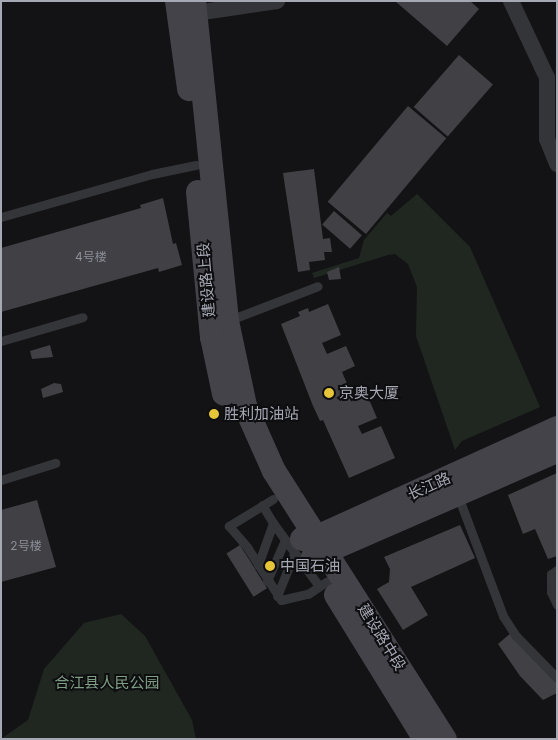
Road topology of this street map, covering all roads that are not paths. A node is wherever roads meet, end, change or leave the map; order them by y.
1 (277, 1) edge
2 (511, 1) edge
3 (189, 5) edge
4 (557, 164) edge
5 (196, 165) junction
6 (1, 217) edge
7 (318, 286) dead end
8 (83, 317) dead end
9 (227, 321) junction
10 (1, 341) edge
11 (557, 428) edge
12 (557, 451) edge
13 (55, 463) dead end
14 (1, 480) edge
15 (458, 496) junction
16 (268, 502) junction
17 (273, 523) junction
18 (306, 547) junction
19 (258, 565) junction
20 (557, 570) edge
21 (267, 581) junction
22 (323, 584) junction
23 (277, 596) junction
24 (557, 605) edge
25 (557, 678) edge
26 (425, 739) edge
27 (445, 739) edge

1 - 3 street
2 - 4 street
3 - 5 main road, 建设路上段
3 - 9 main road, 建设路上段
5 - 6 lane
5 - 16 main road, 建设路上段
7 - 9 lane
8 - 10 lane
9 - 18 main road, 建设路上段
11 - 18 main road, 长江路
12 - 15 main road, 长江路
13 - 14 lane
15 - 18 main road, 长江路
15 - 25 lane
16 - 17 lane
16 - 18 main road, 建设路上段
16 - 19 lane
17 - 18 lane
17 - 19 lane
18 - 21 lane
18 - 22 main road, 建设路中段
18 - 23 lane
18 - 27 main road, 建设路中段
19 - 21 lane
20 - 24 lane
21 - 23 lane
22 - 23 lane
22 - 26 main road, 建设路中段

